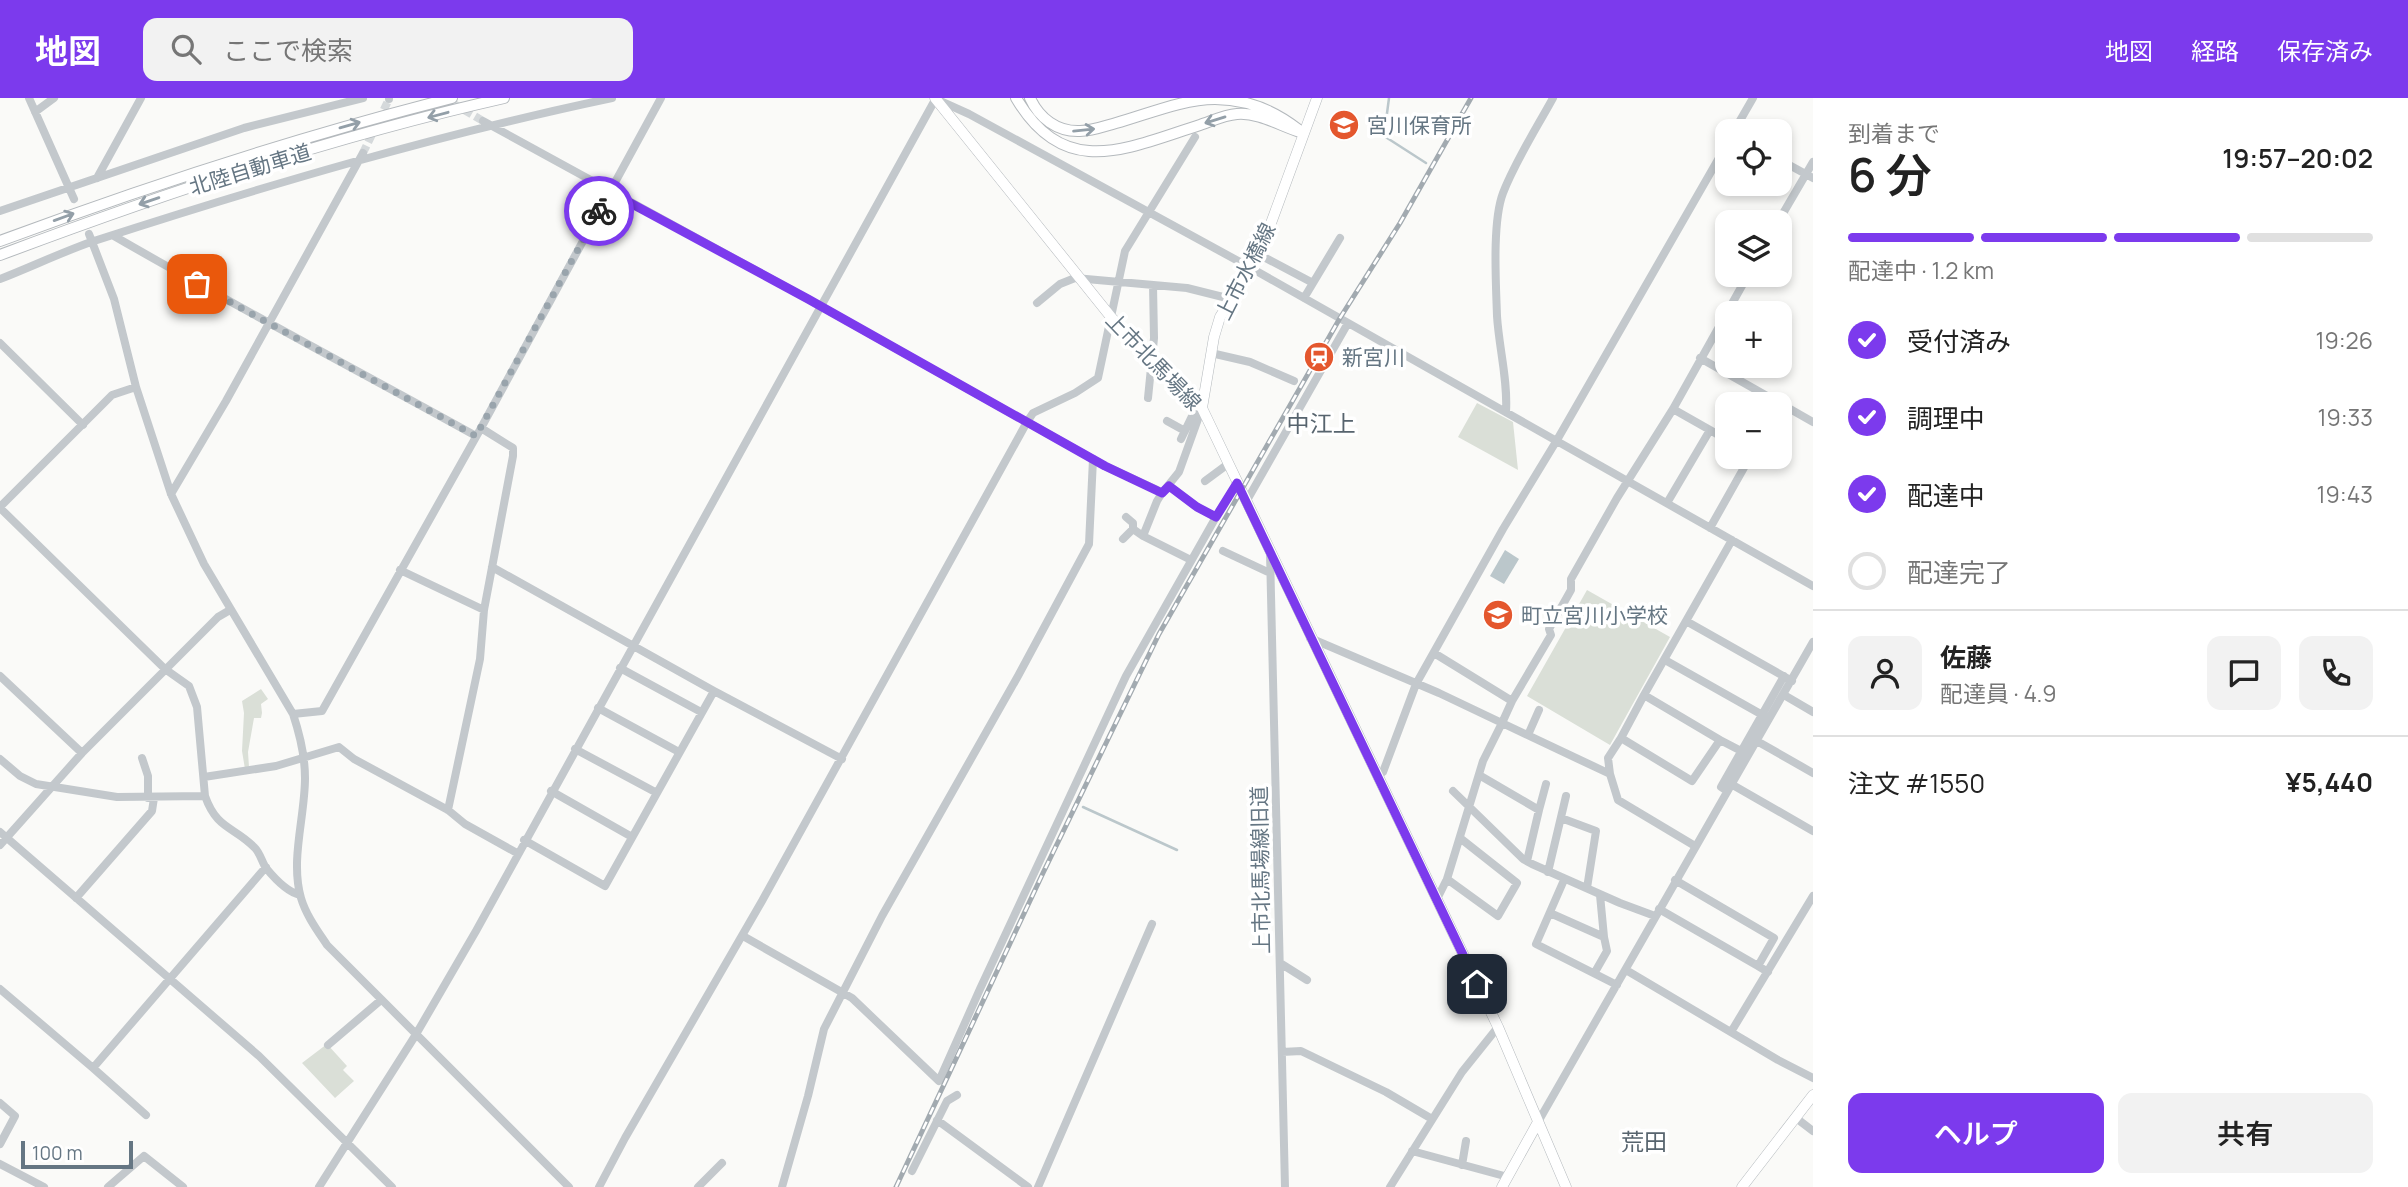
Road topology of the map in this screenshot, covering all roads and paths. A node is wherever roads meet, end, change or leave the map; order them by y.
1 (29, 98) edge
2 (54, 98) edge
3 (141, 98) edge
4 (363, 98) edge
5 (452, 98) edge
6 (504, 98) edge
7 (612, 98) edge
8 (661, 98) edge
9 (936, 98) edge
10 (1016, 98) edge
11 (1030, 98) edge
12 (1317, 98) edge
13 (1553, 98) edge
14 (1753, 98) edge
15 (35, 111) junction
16 (1741, 119) edge
17 (483, 121) tunnel mouth
18 (492, 125) junction
19 (1303, 133) junction
20 (1195, 137) dead end
21 (361, 157) junction
22 (1813, 162) edge
23 (1715, 165) edge
24 (1792, 167) edge
25 (1809, 176) edge
26 (97, 178) junction
27 (68, 188) junction
28 (610, 192) junction
29 (74, 199) dead end
30 (1786, 210) edge
31 (0, 211) edge
32 (1148, 212) junction
33 (114, 236) junction
34 (90, 238) junction
35 (1340, 238) dead end
36 (0, 241) edge
37 (1258, 254) junction
38 (0, 255) edge
39 (1251, 268) junction
40 (0, 279) edge
41 (1081, 279) junction
42 (1118, 282) junction
43 (1313, 283) junction
44 (1153, 285) junction
45 (1741, 287) edge
46 (1304, 298) junction
47 (1231, 299) junction
48 (1037, 303) dead end
49 (820, 306) junction
50 (1111, 317) junction
51 (270, 322) junction
52 (1348, 323) junction
53 (0, 343) edge
54 (1211, 353) junction
55 (1700, 358) junction
56 (1152, 362) junction
57 (1294, 381) dead end
58 (136, 387) junction
59 (1148, 398) dead end
60 (1202, 408) junction
61 (1673, 409) junction
62 (1506, 412) junction
63 (1167, 421) dead end
64 (1027, 422) junction
65 (1813, 422) edge
66 (82, 425) junction
67 (481, 428) junction
68 (1710, 430) junction
69 (1715, 433) edge
70 (476, 436) junction
71 (1557, 440) junction
72 (1093, 459) junction
73 (1228, 464) junction
74 (1743, 469) edge
75 (1205, 481) dead end
76 (1629, 482) junction
77 (1237, 483) junction
78 (1166, 489) junction
79 (171, 494) junction
80 (1246, 502) junction
81 (1667, 503) junction
82 (0, 507) edge
83 (1126, 517) dead end
84 (1216, 517) junction
85 (1710, 528) junction
86 (1133, 529) junction
87 (1143, 536) junction
88 (1123, 539) dead end
89 (1732, 540) junction
90 (1223, 551) dead end
91 (1270, 551) junction
92 (1191, 560) junction
93 (492, 567) junction
94 (400, 570) junction
95 (1270, 573) junction
96 (1813, 586) edge
97 (230, 610) junction
98 (484, 610) junction
99 (1686, 621) junction
100 (1310, 638) junction
101 (634, 644) junction
102 (1812, 648) edge
103 (1434, 653) junction
104 (1665, 660) junction
105 (620, 668) junction
106 (165, 669) junction
107 (0, 676) edge
108 (1788, 679) junction
109 (1416, 684) junction
110 (714, 691) junction
111 (1644, 695) junction
112 (1784, 695) junction
113 (1512, 701) junction
114 (598, 708) junction
115 (1539, 710) dead end
116 (701, 712) junction
117 (1813, 712) edge
118 (293, 714) junction
119 (1765, 717) junction
120 (1502, 723) junction
121 (1528, 735) junction
122 (1620, 738) junction
123 (1720, 740) junction
124 (1755, 740) junction
125 (575, 749) junction
126 (82, 752) junction
127 (679, 752) junction
128 (1744, 753) junction
129 (303, 757) junction
130 (142, 758) dead end
131 (0, 759) edge
132 (842, 759) junction
133 (1610, 774) junction
134 (1813, 774) edge
135 (1479, 775) junction
136 (204, 777) junction
137 (1377, 777) junction
138 (1546, 784) dead end
139 (52, 787) junction
140 (1729, 788) junction
141 (551, 791) junction
142 (1453, 791) dead end
143 (657, 793) junction
144 (205, 796) junction
145 (1566, 796) dead end
146 (151, 798) junction
147 (1470, 805) junction
148 (448, 810) junction
149 (1539, 810) junction
150 (1561, 818) junction
151 (1813, 831) edge
152 (3, 835) edge
153 (632, 837) junction
154 (1460, 838) junction
155 (524, 840) junction
156 (0, 845) edge
157 (1695, 846) junction
158 (517, 853) junction
159 (1527, 861) junction
160 (266, 867) junction
161 (1548, 872) junction
162 (1447, 879) junction
163 (1564, 880) junction
164 (1675, 880) junction
165 (1587, 888) junction
166 (300, 895) junction
167 (1600, 895) junction
168 (1813, 896) edge
169 (76, 898) junction
170 (1437, 900) junction
171 (1657, 912) junction
172 (1550, 913) junction
173 (1152, 924) dead end
174 (743, 936) junction
175 (1604, 937) junction
176 (1280, 963) junction
177 (1758, 966) junction
178 (1626, 970) junction
179 (1595, 972) junction
180 (1768, 972) junction
181 (171, 980) junction
182 (1307, 980) dead end
183 (1616, 985) junction
184 (0, 989) edge
185 (842, 991) junction
186 (381, 1000) junction
187 (1498, 1027) junction
188 (1731, 1032) junction
189 (415, 1036) junction
190 (328, 1045) dead end
191 (1282, 1052) junction
192 (93, 1068) junction
193 (1813, 1078) edge
194 (957, 1095) dead end
195 (1813, 1096) edge
196 (0, 1103) edge
197 (146, 1115) dead end
198 (1796, 1118) junction
199 (1432, 1119) junction
200 (937, 1121) junction
201 (1538, 1122) junction
202 (1813, 1131) edge
203 (1466, 1141) dead end
204 (0, 1144) edge
205 (346, 1144) junction
206 (1412, 1151) junction
207 (722, 1163) dead end
208 (0, 1164) edge
209 (1461, 1165) junction
210 (912, 1171) dead end
211 (1507, 1177) junction
212 (44, 1187) edge
213 (108, 1187) edge
214 (183, 1187) edge
215 (319, 1187) edge
216 (392, 1187) edge
217 (569, 1187) edge
218 (599, 1187) edge
219 (698, 1187) edge
220 (782, 1187) edge
221 (1028, 1187) edge
222 (1038, 1187) edge
223 (1285, 1187) edge
224 (1390, 1187) edge
225 (1502, 1187) edge
226 (1566, 1187) edge
227 (1742, 1187) edge

1 - 15 street
2 - 15 street
3 - 26 street
4 - 26 street
36 -> 5 highway, 北陸自動車道
6 -> 38 highway, 北陸自動車道
7 - 18 street
8 - 28 street
9 - 32 street
9 - 41 main road, 上市北馬場線
9 - 49 street
19 -> 10 highway
11 -> 19 highway
12 - 19 main road, 上市水橋線
13 - 62 street
14 - 16 street
15 - 27 street
17 - 18 street
18 - 21 street
18 - 28 street
19 - 37 main road, 上市水橋線
20 - 32 street
21 - 33 street
21 - 51 street
22 - 25 street
23 - 71 street
24 - 25 street
25 - 30 street
26 - 27 street
27 - 29 street
27 - 31 street
28 - 49 street
28 - 67 street
32 - 39 street
32 - 42 street
33 - 34 street
33 - 51 street
34 - 40 street
34 - 58 street
35 - 43 street
37 - 39 main road, 上市水橋線
37 - 43 street
39 - 46 street
39 - 47 main road, 上市水橋線
41 - 42 street
41 - 48 street
41 - 50 main road, 上市北馬場線
42 - 44 street
42 - 50 street
43 - 46 street
44 - 47 street
44 - 56 street
45 - 55 street
46 - 52 street
47 - 54 main road, 上市水橋線
49 - 64 street
49 - 101 street
50 - 56 main road, 上市北馬場線
50 - 64 street
51 - 70 street
51 - 79 street
52 - 62 street
52 - 80 street
53 - 66 street
54 - 57 street
54 - 60 main road, 上市水橋線
55 - 61 street
55 - 65 street
56 - 59 street
56 - 60 main road, 上市北馬場線
58 - 66 street
58 - 79 street
60 - 63 street
60 - 73 main road, 上市北馬場線
60 - 78 street
61 - 68 street
61 - 76 street
62 - 71 street
64 - 72 street
64 - 132 street
66 - 82 street
67 - 70 street
67 - 93 street
68 - 69 street
68 - 81 street
70 - 94 street
71 - 76 street
71 - 103 street
72 - 78 street
72 - 185 street
73 - 75 street
73 - 77 main road, 上市北馬場線
74 - 85 street
76 - 81 street
76 - 113 street
77 - 80 main road, 上市北馬場線
77 - 84 street
78 - 84 street
78 - 87 street
79 - 97 street
80 - 91 main road, 上市北馬場線
81 - 85 street
82 - 106 street
83 - 86 street
84 - 92 street
85 - 89 street
86 - 87 street
86 - 88 street
87 - 92 street
89 - 96 street
89 - 99 street
90 - 95 street
91 - 95 street, 上市北馬場線旧道
91 - 100 main road, 上市北馬場線
92 - 185 street
93 - 98 street
93 - 101 street
94 - 98 street
94 - 118 street
95 - 176 street, 上市北馬場線旧道
97 - 106 street
97 - 118 street
98 - 148 street
99 - 104 street
99 - 108 street
100 - 109 street
100 - 137 main road, 上市北馬場線
101 - 105 street
101 - 110 street
102 - 108 street
103 - 109 street
103 - 113 street
104 - 111 street
104 - 119 street
105 - 114 street
105 - 116 street
106 - 126 street
106 - 136 street
107 - 126 street
108 - 112 street
108 - 119 street
109 - 120 street
109 - 137 street
110 - 116 street
110 - 132 street
111 - 122 street
111 - 123 street
112 - 117 street
112 - 119 street
113 - 120 street
114 - 125 street
114 - 127 street
115 - 121 street
116 - 127 street
118 - 129 street
119 - 124 street
119 - 128 street
120 - 121 street
120 - 135 street
121 - 133 street
122 - 123 street
122 - 133 street
123 - 128 street
124 - 128 street
124 - 134 street
125 - 141 street
125 - 143 street
126 - 139 street
127 - 143 street
128 - 140 street
129 - 136 street
129 - 148 street
129 - 166 street
130 - 146 street
131 - 139 street
132 - 174 street
133 - 157 street
135 - 147 street
135 - 149 street
136 - 144 street
137 - 170 main road, 上市北馬場線
138 - 149 street
139 - 146 street
139 - 152 street
140 - 151 street
140 - 157 street
141 - 153 street
141 - 155 street
142 - 147 street
143 - 153 street
144 - 146 street
144 - 160 street
145 - 150 street
146 - 169 street
147 - 154 street
147 - 159 street
148 - 158 street
149 - 159 street
150 - 161 street
150 - 165 street
152 - 156 street
152 - 169 street
153 - 155 street
154 - 162 street
154 - 162 street
155 - 158 street
157 - 164 street
158 - 189 street
159 - 161 street
160 - 166 street
160 - 181 street
161 - 163 street
162 - 170 street
163 - 165 street
163 - 172 street
164 - 171 street
164 - 177 street
165 - 167 street
166 - 186 street
167 - 171 street
167 - 175 street
168 - 180 street
169 - 181 street
170 - 187 main road, 上市北馬場線
171 - 177 street
171 - 178 street
172 - 175 street
172 - 179 street
173 - 222 street
174 - 185 street
174 - 218 street
175 - 179 street
176 - 182 street
176 - 191 street, 上市北馬場線旧道
177 - 180 street
178 - 183 street
178 - 188 street
179 - 183 street
180 - 188 street
181 - 192 street
181 - 205 street
183 - 201 street
184 - 192 street
185 - 220 street
186 - 189 street
186 - 190 street
187 - 199 street
187 - 201 main road, 上市北馬場線
188 - 193 street
189 - 205 street
189 - 217 street
191 - 199 street
191 - 223 street, 上市北馬場線旧道
192 - 197 street
194 - 200 street
195 - 198 main road
196 - 204 street
198 - 202 street
198 - 227 main road
199 - 206 street
200 - 210 street
200 - 221 street
201 - 211 main road
201 - 226 main road
203 - 209 street
205 - 215 street
205 - 216 street
206 - 209 street
206 - 224 street
207 - 219 street
208 - 212 street
209 - 211 street
211 - 225 main road
213 - 214 street

